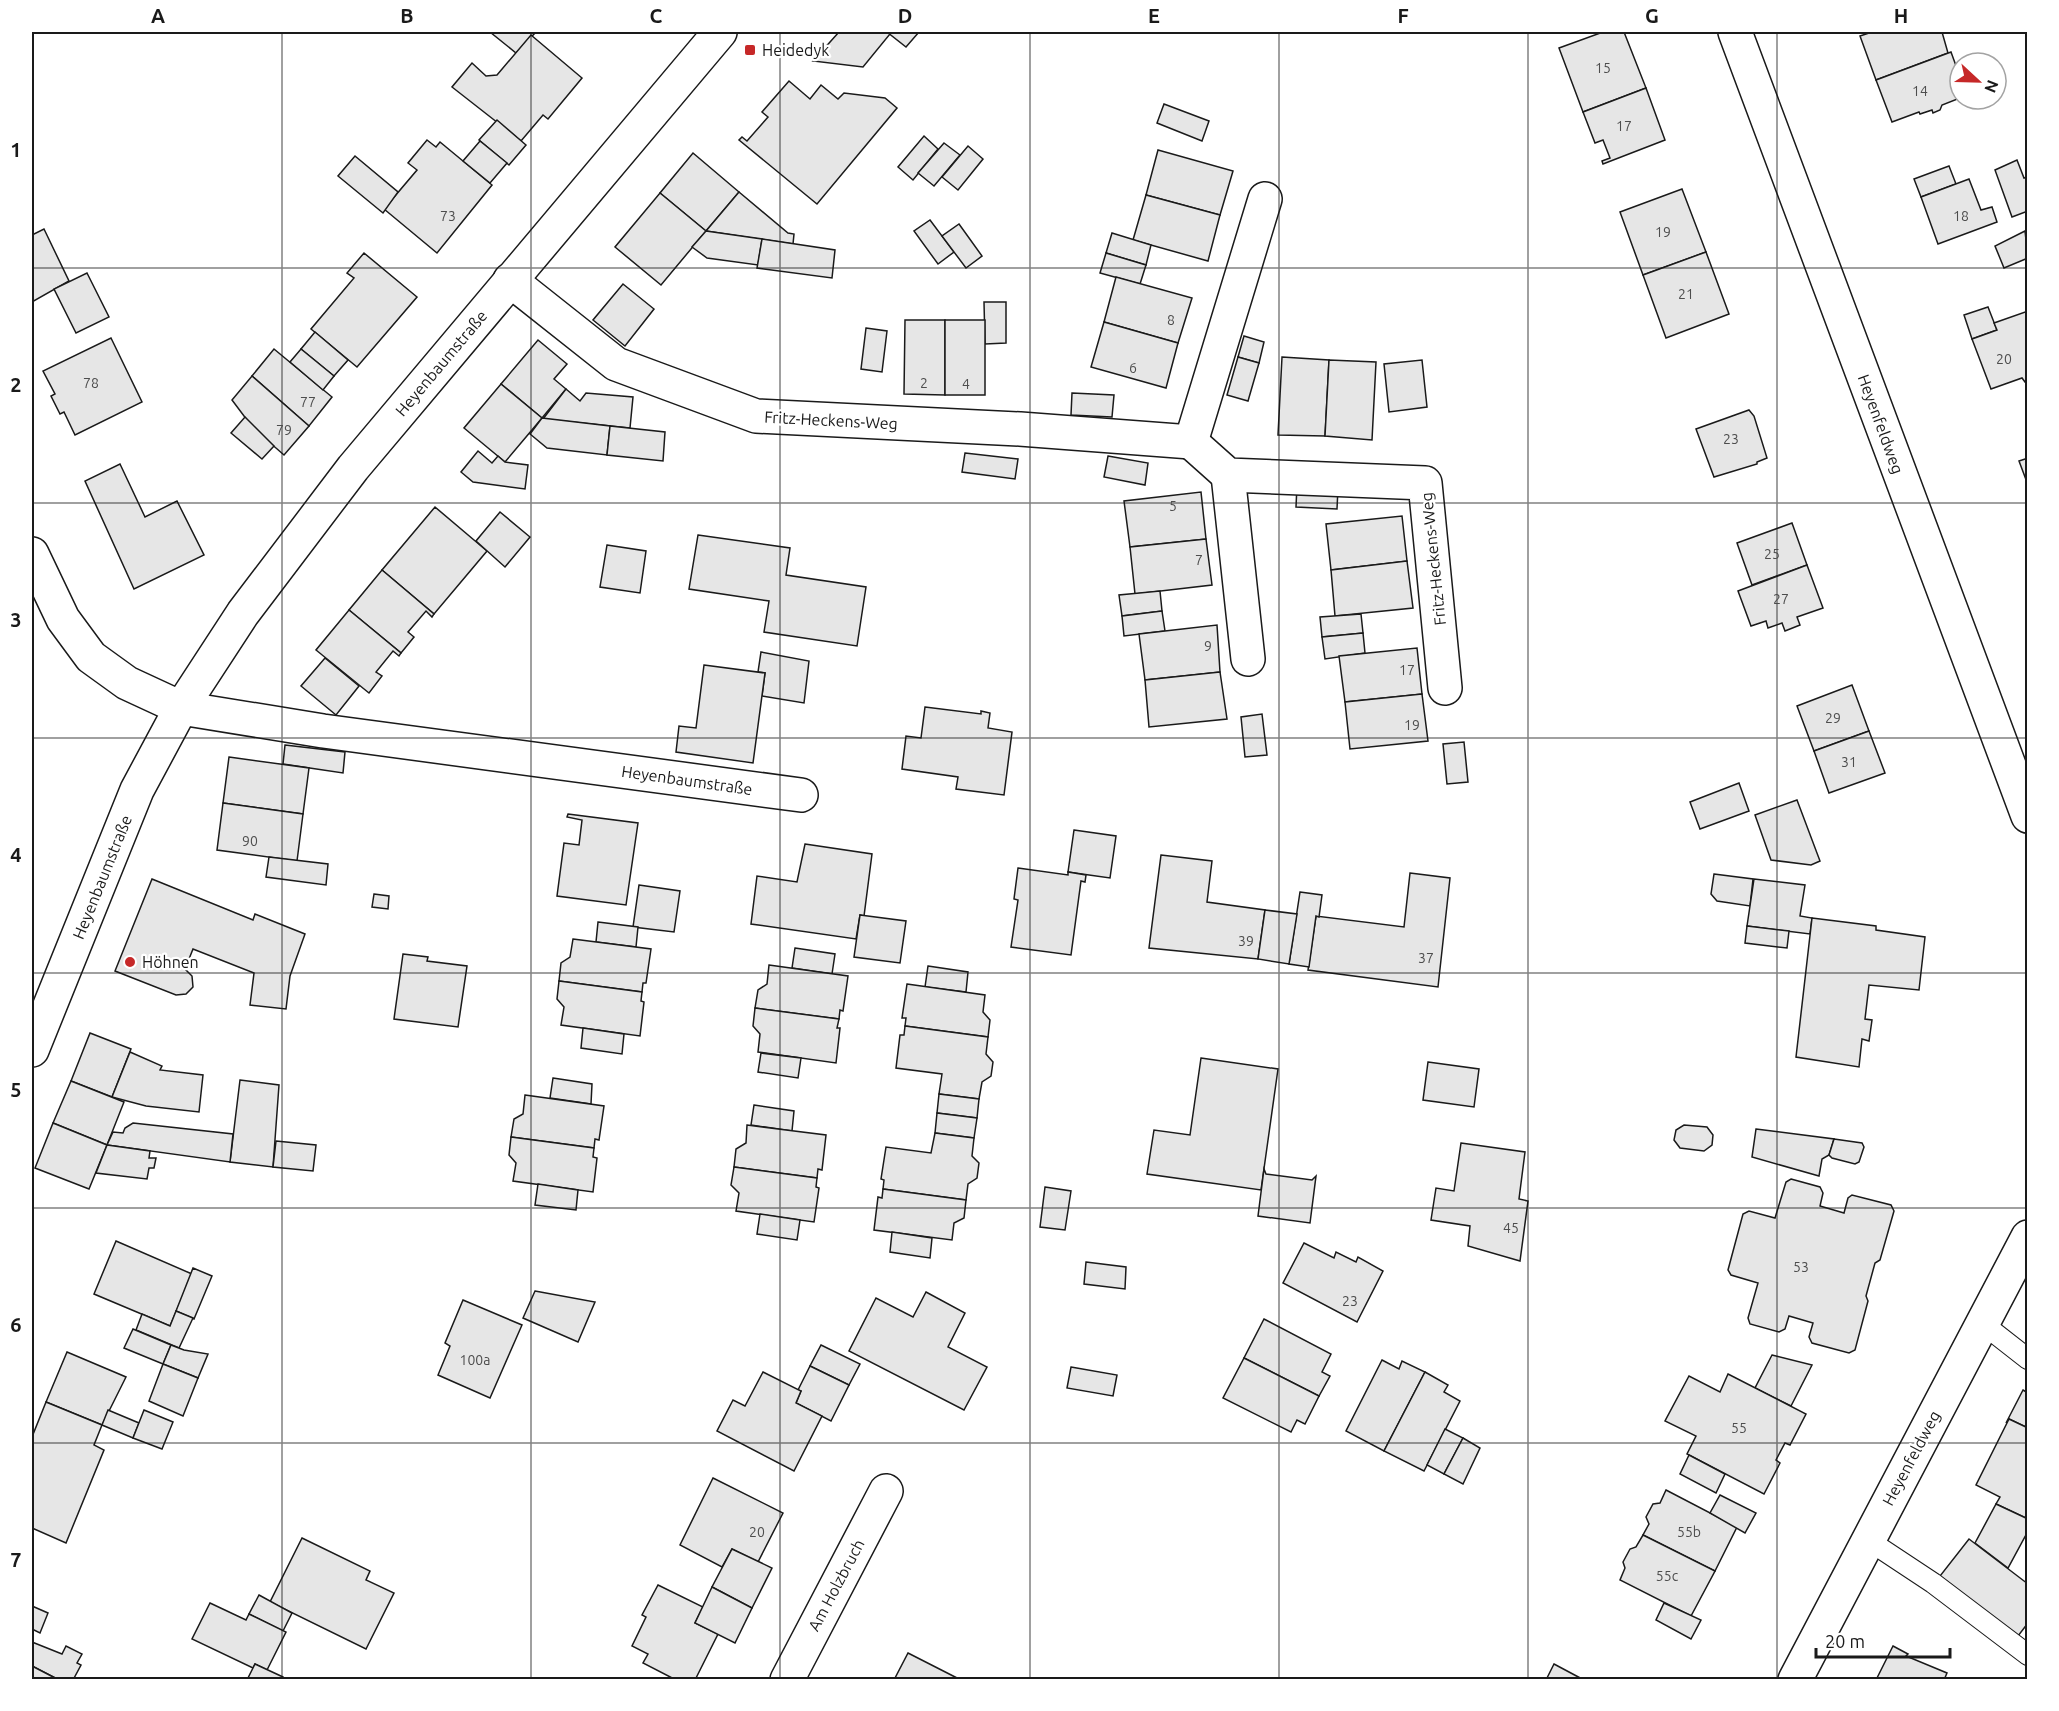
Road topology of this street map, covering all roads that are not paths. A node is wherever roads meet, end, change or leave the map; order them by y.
1 (720, 32) edge
2 (1735, 32) edge
3 (1265, 199) dead end
4 (510, 280) junction
5 (1191, 442) junction
6 (1228, 475) junction
7 (32, 554) edge
8 (1248, 659) dead end
9 (1445, 688) dead end
10 (181, 708) junction
11 (801, 795) dead end
12 (2028, 816) edge
13 (32, 1050) edge
14 (2028, 1237) edge
15 (1982, 1323) junction
16 (2028, 1359) edge
17 (886, 1491) dead end
18 (1868, 1540) junction
19 (2028, 1655) edge
20 (787, 1680) edge
21 (1795, 1680) edge

1 - 4 street, Heyenbaumstraße
2 - 12 street, Heyenfeldweg
3 - 5 street
4 - 5 street, Fritz-Heckens-Weg
4 - 10 street, Heyenbaumstraße
5 - 6 street
6 - 8 street
6 - 9 street, Fritz-Heckens-Weg
7 - 10 street
10 - 11 street, Heyenbaumstraße
10 - 13 street, Heyenbaumstraße
14 - 15 street, Heyenfeldweg
15 - 16 lane
15 - 18 street, Heyenfeldweg
17 - 20 street, Am Holzbruch
18 - 19 lane
18 - 21 street, Heyenfeldweg

